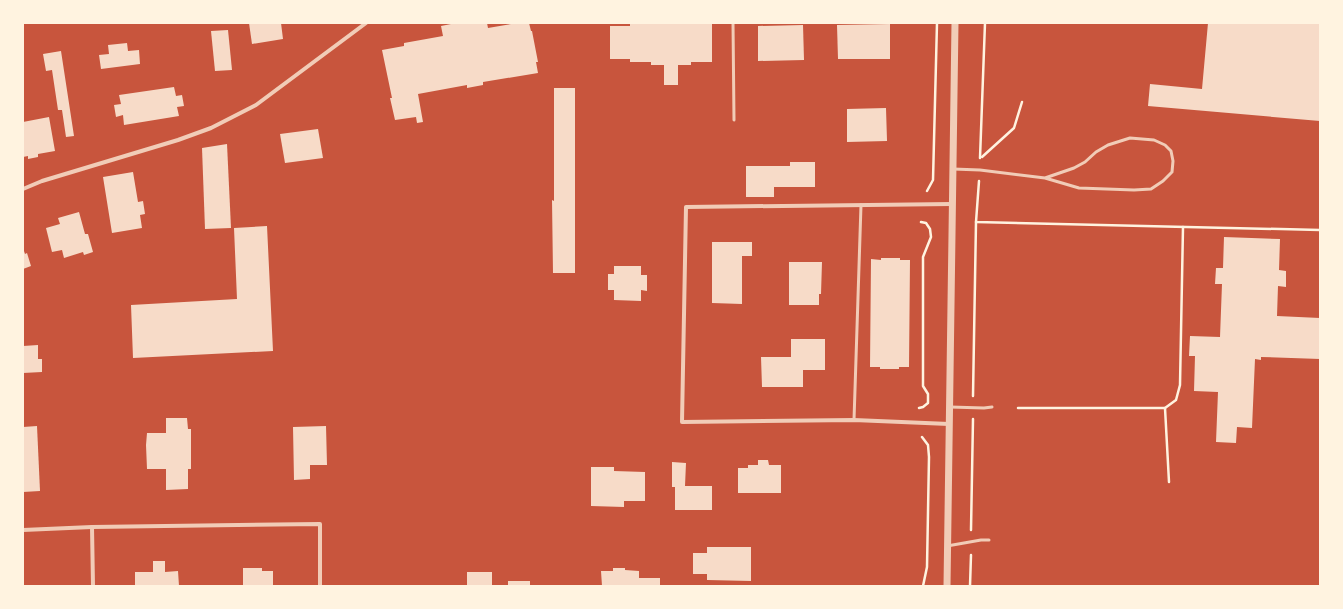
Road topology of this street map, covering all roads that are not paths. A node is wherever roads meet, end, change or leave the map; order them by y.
1 (366, 23) edge
2 (733, 23) edge
3 (955, 23) edge
4 (734, 120) dead end
5 (953, 170) junction
6 (1045, 178) junction
7 (23, 189) edge
8 (952, 204) junction
9 (861, 205) junction
10 (949, 407) junction
11 (992, 407) dead end
12 (854, 420) junction
13 (949, 424) junction
14 (92, 528) junction
15 (23, 530) edge
16 (989, 540) dead end
17 (947, 546) junction
18 (93, 586) edge
19 (320, 586) edge
20 (947, 586) edge

1 - 7 street
2 - 4 lane
3 - 5 street
5 - 6 lane
5 - 8 street
6 - 6 lane
8 - 9 street
8 - 10 street
9 - 12 lane
9 - 12 street
10 - 11 lane
10 - 13 street
12 - 13 street
13 - 17 street
14 - 15 street
14 - 18 street
14 - 19 street
16 - 17 lane
17 - 20 street

